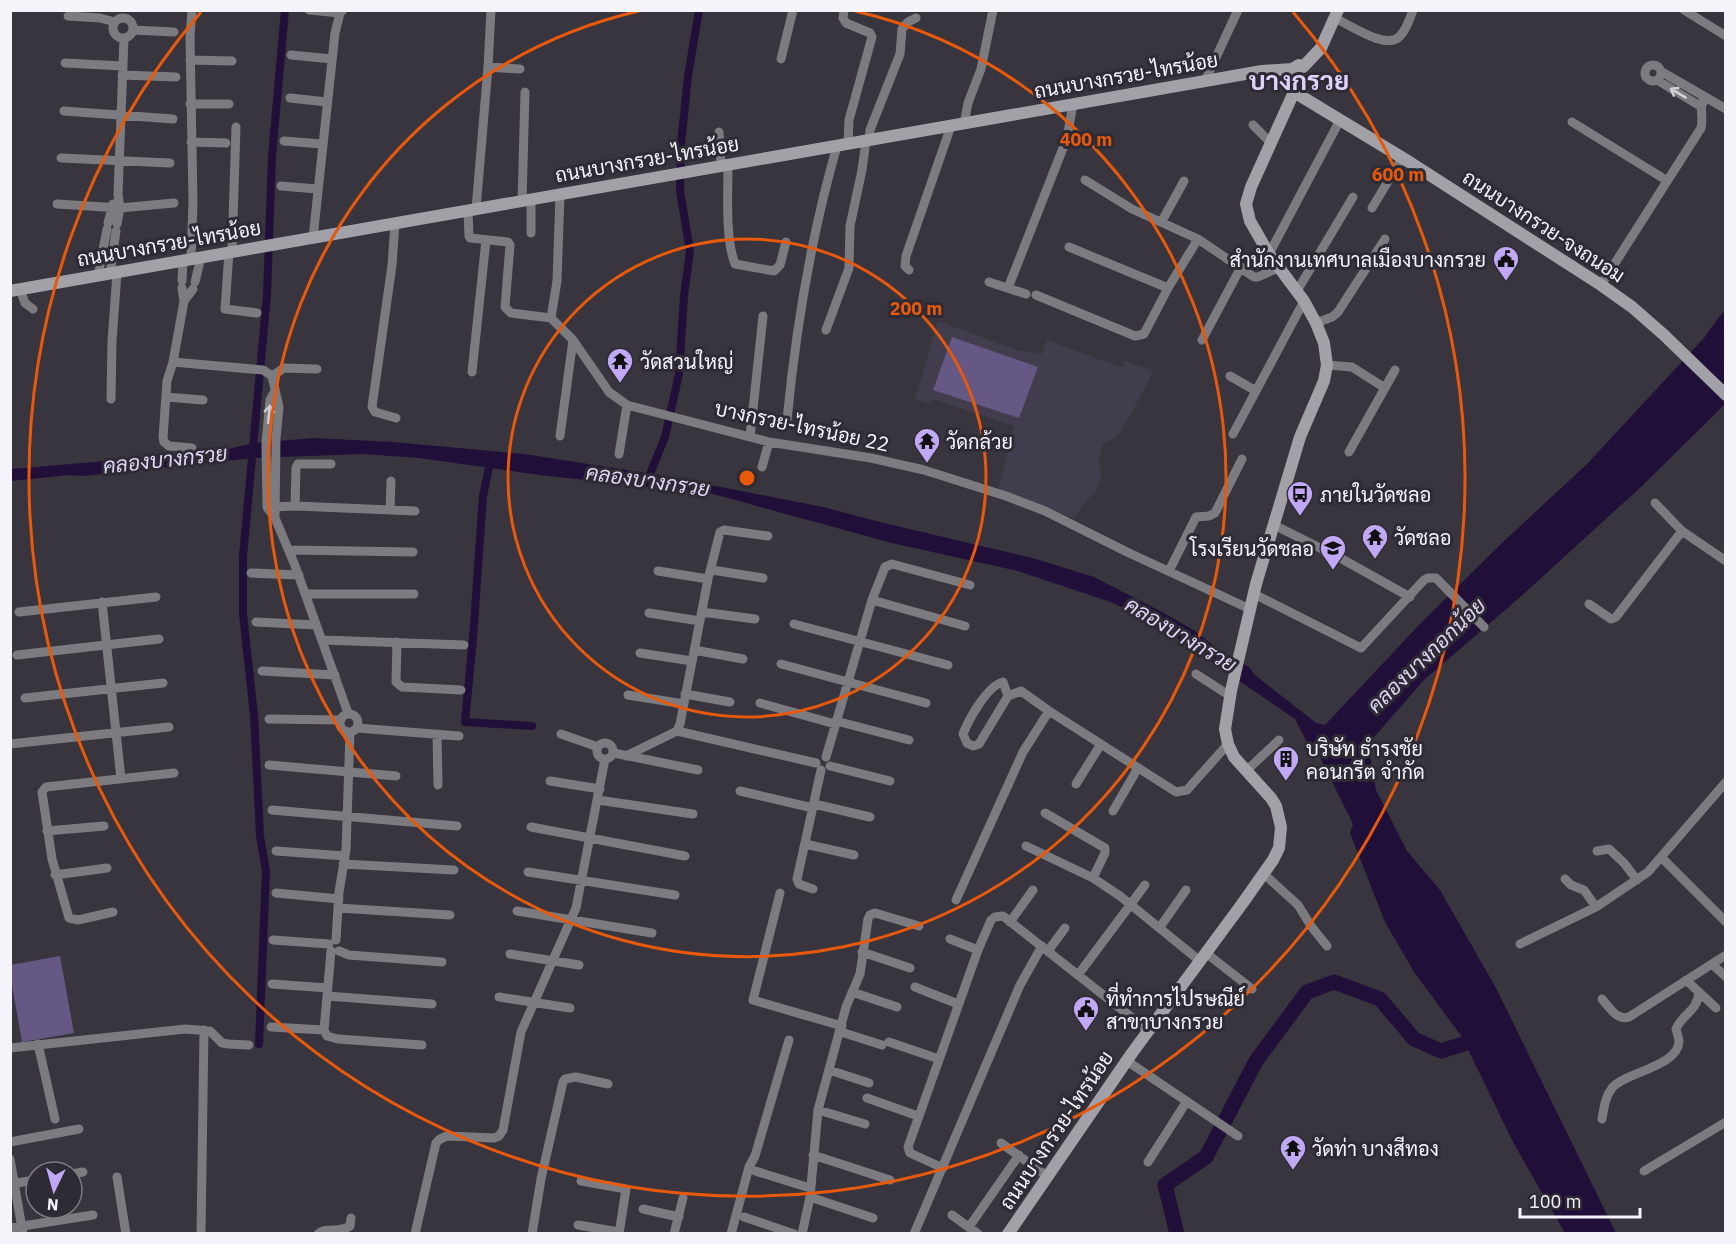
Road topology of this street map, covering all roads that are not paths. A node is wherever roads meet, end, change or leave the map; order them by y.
1 (192, 10) edge
2 (309, 10) edge
3 (491, 10) edge
4 (793, 10) edge
5 (844, 10) edge
6 (993, 10) edge
7 (1238, 10) edge
8 (1413, 10) edge
9 (1684, 10) edge
10 (342, 12) edge
11 (1337, 14) edge
12 (68, 16) dead end
13 (120, 17) edge
14 (916, 18) dead end
15 (133, 30) junction
16 (174, 32) dead end
17 (1725, 36) edge
18 (124, 38) junction
19 (291, 55) dead end
20 (1316, 56) junction
21 (332, 59) junction
22 (781, 59) dead end
23 (190, 60) junction
24 (232, 62) dead end
25 (64, 63) dead end
26 (488, 68) junction
27 (520, 69) dead end
28 (122, 70) junction
29 (1271, 70) junction
30 (1659, 76) dead end
31 (176, 77) dead end
32 (1297, 77) junction
33 (1205, 81) junction
34 (525, 92) dead end
35 (290, 98) dead end
36 (1702, 101) junction
37 (327, 102) junction
38 (190, 104) junction
39 (229, 104) dead end
40 (1073, 104) junction
41 (1725, 109) edge
42 (64, 111) dead end
43 (122, 116) junction
44 (173, 119) dead end
45 (1340, 120) junction
46 (1572, 122) dead end
47 (964, 124) junction
48 (1253, 125) dead end
49 (951, 126) junction
50 (236, 127) dead end
51 (719, 132) dead end
52 (867, 140) junction
53 (284, 141) dead end
54 (191, 142) junction
55 (226, 143) dead end
56 (1271, 143) junction
57 (322, 144) junction
58 (842, 145) junction
59 (61, 158) dead end
60 (1402, 158) junction
61 (120, 161) junction
62 (170, 163) dead end
63 (725, 165) junction
64 (1085, 180) dead end
65 (1666, 180) junction
66 (1184, 181) dead end
67 (281, 186) dead end
68 (317, 189) junction
69 (560, 195) junction
70 (1353, 197) dead end
71 (526, 201) junction
72 (174, 203) dead end
73 (57, 204) dead end
74 (116, 208) junction
75 (1372, 208) dead end
76 (472, 210) junction
77 (1162, 221) junction
78 (395, 224) junction
79 (531, 233) dead end
80 (313, 238) junction
81 (1198, 239) junction
82 (1384, 239) dead end
83 (486, 240) junction
84 (786, 242) dead end
85 (1069, 246) dead end
86 (230, 252) junction
87 (1269, 254) junction
88 (192, 259) junction
89 (1241, 267) junction
90 (1278, 268) junction
91 (909, 270) dead end
92 (108, 274) junction
93 (989, 282) dead end
94 (1601, 285) junction
95 (1008, 288) junction
96 (1168, 288) junction
97 (15, 290) edge
98 (1300, 296) junction
99 (184, 301) junction
100 (33, 309) dead end
101 (257, 313) dead end
102 (763, 316) dead end
103 (551, 318) junction
104 (1316, 323) junction
105 (826, 330) dead end
106 (573, 340) junction
107 (1202, 340) dead end
108 (173, 362) junction
109 (1327, 364) junction
110 (317, 369) dead end
111 (1395, 370) dead end
112 (472, 372) dead end
113 (272, 376) junction
114 (1230, 376) dead end
115 (1385, 388) junction
116 (275, 391) junction
117 (1256, 391) junction
118 (1725, 395) edge
119 (166, 397) junction
120 (111, 399) dead end
121 (203, 400) dead end
122 (627, 405) junction
123 (396, 418) dead end
124 (787, 420) dead end
125 (1233, 434) dead end
126 (560, 436) dead end
127 (750, 437) junction
128 (769, 442) junction
129 (192, 448) dead end
130 (1349, 452) dead end
131 (619, 454) dead end
132 (1242, 459) dead end
133 (331, 464) dead end
134 (762, 467) dead end
135 (391, 481) dead end
136 (1655, 503) dead end
137 (295, 506) junction
138 (272, 507) junction
139 (390, 510) junction
140 (415, 511) dead end
141 (1274, 525) junction
142 (1682, 531) junction
143 (768, 536) dead end
144 (289, 550) junction
145 (413, 552) dead end
146 (1725, 561) edge
147 (658, 571) dead end
148 (1169, 571) junction
149 (251, 573) dead end
150 (710, 574) junction
151 (299, 575) junction
152 (763, 578) dead end
153 (970, 585) dead end
154 (305, 594) junction
155 (414, 594) dead end
156 (1254, 594) junction
157 (156, 597) dead end
158 (1410, 597) junction
159 (872, 600) junction
160 (102, 602) junction
161 (1589, 604) dead end
162 (1250, 609) junction
163 (19, 612) dead end
164 (649, 613) dead end
165 (701, 617) junction
166 (755, 619) dead end
167 (256, 622) dead end
168 (794, 624) dead end
169 (316, 625) junction
170 (965, 626) dead end
171 (1484, 627) dead end
172 (159, 639) dead end
173 (322, 640) junction
174 (860, 641) junction
175 (397, 642) junction
176 (107, 645) junction
177 (464, 645) dead end
178 (694, 650) junction
179 (640, 653) dead end
180 (17, 655) dead end
181 (743, 659) dead end
182 (692, 661) junction
183 (781, 664) dead end
184 (948, 665) dead end
185 (262, 671) dead end
186 (1196, 674) dead end
187 (335, 675) junction
188 (163, 683) dead end
189 (848, 683) junction
190 (111, 688) junction
191 (461, 690) dead end
192 (686, 694) junction
193 (1231, 694) junction
194 (628, 695) dead end
195 (1008, 696) junction
196 (25, 698) dead end
197 (730, 702) dead end
198 (760, 703) dead end
199 (926, 703) dead end
200 (684, 704) junction
201 (1049, 711) junction
202 (348, 713) junction
203 (269, 718) dead end
204 (340, 720) junction
205 (836, 722) junction
206 (169, 727) dead end
207 (353, 730) junction
208 (677, 731) junction
209 (116, 734) junction
210 (437, 734) junction
211 (561, 734) dead end
212 (459, 736) dead end
213 (909, 740) dead end
214 (1278, 740) dead end
215 (10, 744) edge
216 (1101, 744) junction
217 (1228, 744) junction
218 (598, 747) junction
219 (614, 753) junction
220 (626, 756) junction
221 (605, 759) junction
222 (823, 764) junction
223 (269, 765) dead end
224 (1137, 768) junction
225 (698, 770) dead end
226 (1246, 771) junction
227 (348, 772) junction
228 (174, 773) dead end
229 (396, 776) dead end
230 (121, 779) junction
231 (550, 781) dead end
232 (890, 781) dead end
233 (1725, 782) edge
234 (1076, 784) dead end
235 (438, 785) dead end
236 (600, 789) junction
237 (740, 791) dead end
238 (598, 800) junction
239 (814, 806) junction
240 (272, 810) dead end
241 (1113, 811) dead end
242 (1045, 813) dead end
243 (693, 814) dead end
244 (346, 817) junction
245 (870, 818) dead end
246 (104, 826) dead end
247 (457, 826) dead end
248 (531, 827) dead end
249 (47, 831) junction
250 (590, 839) junction
251 (805, 844) junction
252 (1026, 846) dead end
253 (276, 851) dead end
254 (1597, 851) dead end
255 (854, 855) dead end
256 (685, 856) dead end
257 (1661, 857) junction
258 (344, 860) junction
259 (107, 868) dead end
260 (454, 870) dead end
261 (528, 872) dead end
262 (1264, 874) junction
263 (55, 875) junction
264 (1093, 878) junction
265 (1565, 879) dead end
266 (1637, 880) junction
267 (583, 881) junction
268 (1145, 885) dead end
269 (813, 889) dead end
270 (1034, 890) dead end
271 (1185, 890) dead end
272 (276, 893) dead end
273 (780, 893) dead end
274 (675, 895) dead end
275 (956, 900) dead end
276 (339, 903) junction
277 (1131, 903) junction
278 (1596, 907) junction
279 (517, 911) dead end
280 (113, 912) dead end
281 (450, 915) dead end
282 (571, 920) junction
283 (1010, 922) junction
284 (1725, 922) edge
285 (919, 926) dead end
286 (1160, 927) junction
287 (1065, 928) dead end
288 (652, 933) dead end
289 (950, 939) dead end
290 (273, 940) dead end
291 (1520, 944) dead end
292 (1327, 946) dead end
293 (334, 947) junction
294 (1045, 949) junction
295 (978, 950) junction
296 (862, 952) junction
297 (510, 954) dead end
298 (1725, 955) edge
299 (1203, 957) junction
300 (553, 960) junction
301 (442, 962) dead end
302 (1712, 964) junction
303 (579, 965) dead end
304 (910, 968) dead end
305 (1078, 975) junction
306 (1725, 977) edge
307 (1686, 980) junction
308 (272, 984) dead end
309 (915, 987) dead end
310 (1252, 989) dead end
311 (328, 992) junction
312 (852, 993) junction
313 (1699, 993) junction
314 (499, 997) dead end
315 (1602, 999) dead end
316 (534, 1002) junction
317 (432, 1004) dead end
318 (958, 1004) junction
319 (897, 1006) dead end
320 (570, 1008) dead end
321 (1716, 1008) dead end
322 (271, 1027) dead end
323 (841, 1029) junction
324 (204, 1030) junction
325 (324, 1030) junction
326 (1149, 1030) junction
327 (789, 1040) dead end
328 (38, 1044) junction
329 (249, 1045) dead end
330 (422, 1045) dead end
331 (10, 1048) edge
332 (939, 1059) junction
333 (1126, 1061) junction
334 (829, 1070) junction
335 (870, 1083) dead end
336 (608, 1084) dead end
337 (867, 1098) dead end
338 (1187, 1101) junction
339 (818, 1110) junction
340 (918, 1116) junction
341 (55, 1119) dead end
342 (1602, 1119) dead end
343 (1725, 1122) edge
344 (865, 1124) dead end
345 (79, 1129) dead end
346 (1235, 1134) dead end
347 (10, 1142) edge
348 (1002, 1143) dead end
349 (813, 1155) junction
350 (1019, 1155) junction
351 (10, 1159) edge
352 (1148, 1162) dead end
353 (943, 1168) junction
354 (755, 1171) dead end
355 (1644, 1171) dead end
356 (1047, 1176) junction
357 (117, 1177) dead end
358 (581, 1180) dead end
359 (890, 1180) dead end
360 (13, 1184) edge
361 (810, 1193) junction
362 (683, 1198) dead end
363 (643, 1209) dead end
364 (93, 1215) dead end
365 (952, 1215) dead end
366 (679, 1217) junction
367 (744, 1217) dead end
368 (351, 1218) dead end
369 (873, 1218) dead end
370 (578, 1225) dead end
371 (969, 1227) junction
372 (10, 1228) edge
373 (23, 1230) edge
374 (126, 1233) edge
375 (201, 1233) edge
376 (318, 1233) edge
377 (415, 1233) edge
378 (532, 1233) edge
379 (619, 1233) edge
380 (674, 1233) edge
381 (731, 1233) edge
382 (794, 1233) edge
383 (802, 1233) edge
384 (914, 1233) edge
385 (978, 1233) edge
386 (1008, 1233) edge

1 - 23 street
2 - 10 street
3 - 26 street
4 - 22 street
5 - 58 street
6 - 47 street
7 - 33 street
8 - 11 street
9 - 17 street
10 - 21 street
11 - 20 main road
12 - 13 street
13 - 15 street
13 - 18 street
14 - 52 street
15 - 16 street
15 - 18 street
18 - 28 street
19 - 21 street
20 - 29 main road
20 - 32 main road
21 - 37 street
23 - 24 street
23 - 38 street
25 - 28 street
26 - 27 street
26 - 76 street
28 - 31 street
28 - 43 street
29 - 32 main road, ถนนบางกรวย-ไทรน้อย
29 - 32 main road, ถนนบางกรวย-จงถนอม
29 - 33 main road, ถนนบางกรวย-ไทรน้อย
30 - 36 street
32 - 45 main road, ถนนบางกรวย-จงถนอม
32 - 56 main road
33 - 40 main road, ถนนบางกรวย-ไทรน้อย
34 - 71 street
35 - 37 street
36 - 41 street
36 - 65 street
37 - 57 street
38 - 39 street
38 - 54 street
40 - 47 main road, ถนนบางกรวย-ไทรน้อย
40 - 95 street
42 - 43 street
43 - 44 street
43 - 61 street
45 - 60 main road, ถนนบางกรวย-จงถนอม
45 - 87 street
46 - 65 street
47 - 49 main road, ถนนบางกรวย-ไทรน้อย
48 - 56 street
49 - 52 main road, ถนนบางกรวย-ไทรน้อย
49 - 91 street
50 - 86 street
51 - 63 street
52 - 58 main road, ถนนบางกรวย-ไทรน้อย
52 - 105 street
53 - 57 street
54 - 55 street
54 - 88 street
56 - 87 main road
57 - 68 street
58 - 63 main road, ถนนบางกรวย-ไทรน้อย
58 - 124 street
59 - 61 street
60 - 75 street
60 - 94 main road, ถนนบางกรวย-จงถนอม
61 - 62 street
61 - 74 street
63 - 69 main road, ถนนบางกรวย-ไทรน้อย
63 - 84 street
64 - 77 street
65 - 94 street
66 - 77 street
67 - 68 street
68 - 80 street
69 - 71 main road, ถนนบางกรวย-ไทรน้อย
69 - 103 street
70 - 98 street
71 - 76 main road, ถนนบางกรวย-ไทรน้อย
71 - 79 street
72 - 74 street
73 - 74 street
74 - 92 street
76 - 78 main road, ถนนบางกรวย-ไทรน้อย
76 - 83 street
77 - 81 street
78 - 80 main road, ถนนบางกรวย-ไทรน้อย
78 - 123 street
80 - 86 main road, ถนนบางกรวย-ไทรน้อย
81 - 89 street
81 - 96 street
82 - 104 street
83 - 103 street
83 - 112 street
85 - 96 street
86 - 88 main road, ถนนบางกรวย-ไทรน้อย
86 - 101 street
87 - 90 main road
88 - 92 main road, ถนนบางกรวย-ไทรน้อย
88 - 99 street
88 - 99 street
89 - 90 street
89 - 107 street
90 - 98 main road
92 - 97 main road, ถนนบางกรวย-ไทรน้อย
92 - 120 street
93 - 95 street
94 - 118 main road, ถนนบางกรวย-จงถนอม
95 - 96 street
97 - 100 street
98 - 104 main road
98 - 117 street
99 - 108 street
102 - 127 street
103 - 106 street
104 - 109 main road
106 - 122 street
106 - 126 street
108 - 113 street
108 - 119 street
109 - 115 street
109 - 141 main road
110 - 113 street
111 - 115 street
113 - 116 street
114 - 117 street
115 - 130 street
116 - 138 street
138 -> 116 street
117 - 125 street
119 - 121 street
119 - 129 street
122 - 127 street, บางกรวย-ไทรน้อย 22
122 - 131 street
127 - 128 street, บางกรวย-ไทรน้อย 22
128 - 134 street
128 - 148 street, บางกรวย-ไทรน้อย 22
132 - 148 street
133 - 137 street
135 - 139 street
136 - 142 street
137 - 138 street
137 - 139 street
138 - 144 street
139 - 140 street
141 - 156 main road
141 - 158 street
142 - 146 street
142 - 161 street
143 - 150 street
144 - 145 street
144 - 151 street
147 - 150 street
148 - 162 street, บางกรวย-ไทรน้อย 22
149 - 151 street
150 - 152 street
150 - 165 street
151 - 154 street
153 - 159 street
154 - 155 street
154 - 169 street
156 - 158 street
156 - 162 main road
157 - 160 street
158 - 171 street
159 - 170 street
159 - 174 street
160 - 163 street
160 - 176 street
162 - 193 main road
164 - 165 street
165 - 166 street
165 - 178 street
167 - 169 street
168 - 174 street
169 - 173 street
172 - 176 street
173 - 175 street
173 - 187 street
174 - 184 street
174 - 189 street
175 - 177 street
175 - 191 street
176 - 180 street
176 - 190 street
178 - 181 street
178 - 182 street
179 - 182 street
182 - 192 street
183 - 189 street
185 - 187 street
186 - 193 street
187 - 202 street
188 - 190 street
189 - 199 street
189 - 205 street
190 - 196 street
190 - 209 street
192 - 197 street
192 - 200 street
193 - 217 main road
194 - 200 street
195 - 195 street
195 - 201 street
198 - 205 street
200 - 208 street
201 - 216 street
201 - 275 street
202 - 204 street
202 - 207 street
203 - 204 street
204 - 207 street
205 - 213 street
205 - 222 street
206 - 209 street
207 - 210 street
207 - 227 street
208 - 220 street
208 - 222 street
209 - 215 street
209 - 230 street
210 - 212 street
210 - 235 street
211 - 218 street
214 - 226 street
216 - 224 street
216 - 234 street
217 - 224 street
217 - 226 main road, ถนนบางกรวย-ไทรน้อย
218 - 219 street
218 - 221 street
219 - 220 street
219 - 221 street
220 - 225 street
221 - 236 street
222 - 232 street
222 - 239 street
223 - 227 street
224 - 241 street
226 - 262 main road, ถนนบางกรวย-ไทรน้อย
227 - 229 street
227 - 244 street
228 - 230 street
230 - 249 street
231 - 236 street
233 - 257 street
236 - 238 street
237 - 239 street
238 - 243 street
238 - 250 street
239 - 245 street
239 - 251 street
240 - 244 street
242 - 264 street
244 - 247 street
244 - 258 street
246 - 249 street
248 - 250 street
249 - 263 street
250 - 256 street
250 - 267 street
251 - 255 street
251 - 269 street
252 - 264 street
253 - 258 street
254 - 266 street
257 - 266 street
257 - 284 street
258 - 260 street
258 - 276 street
259 - 263 street
261 - 267 street
262 - 292 street
262 - 299 main road, ถนนบางกรวย-ไทรน้อย
263 - 280 street
264 - 277 street
265 - 278 street
266 - 278 street
267 - 274 street
267 - 282 street
268 - 277 street
270 - 283 street
271 - 286 street
272 - 276 street
273 - 323 street
276 - 281 street
276 - 293 street
277 - 286 street
277 - 305 street
278 - 291 street
279 - 282 street
282 - 288 street
282 - 300 street
283 - 294 street
283 - 295 street
285 - 296 street
286 - 299 street
287 - 294 street
289 - 295 street
290 - 293 street
293 - 301 street
293 - 311 street
294 - 305 street
294 - 353 street
295 - 318 street
296 - 304 street
296 - 312 street
297 - 300 street
298 - 302 street
299 - 310 street
299 - 326 main road, ถนนบางกรวย-ไทรน้อย
300 - 303 street
300 - 316 street
302 - 306 street
302 - 307 street
305 - 326 street
307 - 313 street
307 - 315 street
308 - 311 street
309 - 318 street
311 - 317 street
311 - 325 street
312 - 319 street
312 - 323 street
313 - 321 street
313 - 342 street
314 - 316 street
316 - 320 street
316 - 377 street
318 - 332 street
322 - 325 street
323 - 332 street
323 - 334 street
324 - 328 street
324 - 329 street
324 - 375 street
325 - 330 street
326 - 333 main road, ถนนบางกรวย-ไทรน้อย
327 - 381 street
328 - 331 street
328 - 341 street
332 - 340 street
333 - 338 street
333 - 356 main road, ถนนบางกรวย-ไทรน้อย
334 - 335 street
334 - 339 street
336 - 378 street
337 - 340 street
338 - 346 street
338 - 352 street
339 - 344 street
339 - 349 street
340 - 353 street
343 - 355 street
345 - 347 street
348 - 350 street
349 - 359 street
349 - 361 street
350 - 356 street
350 - 371 street
351 - 360 street
353 - 384 street
354 - 361 street
356 - 386 main road, ถนนบางกรวย-ไทรน้อย
357 - 374 street
358 - 379 street
360 - 373 street
361 - 369 street
361 - 383 street
362 - 366 street
363 - 366 street
364 - 373 street
365 - 371 street
366 - 380 street
367 - 382 street
368 - 376 street
370 - 379 street
371 - 385 street
372 - 373 street

